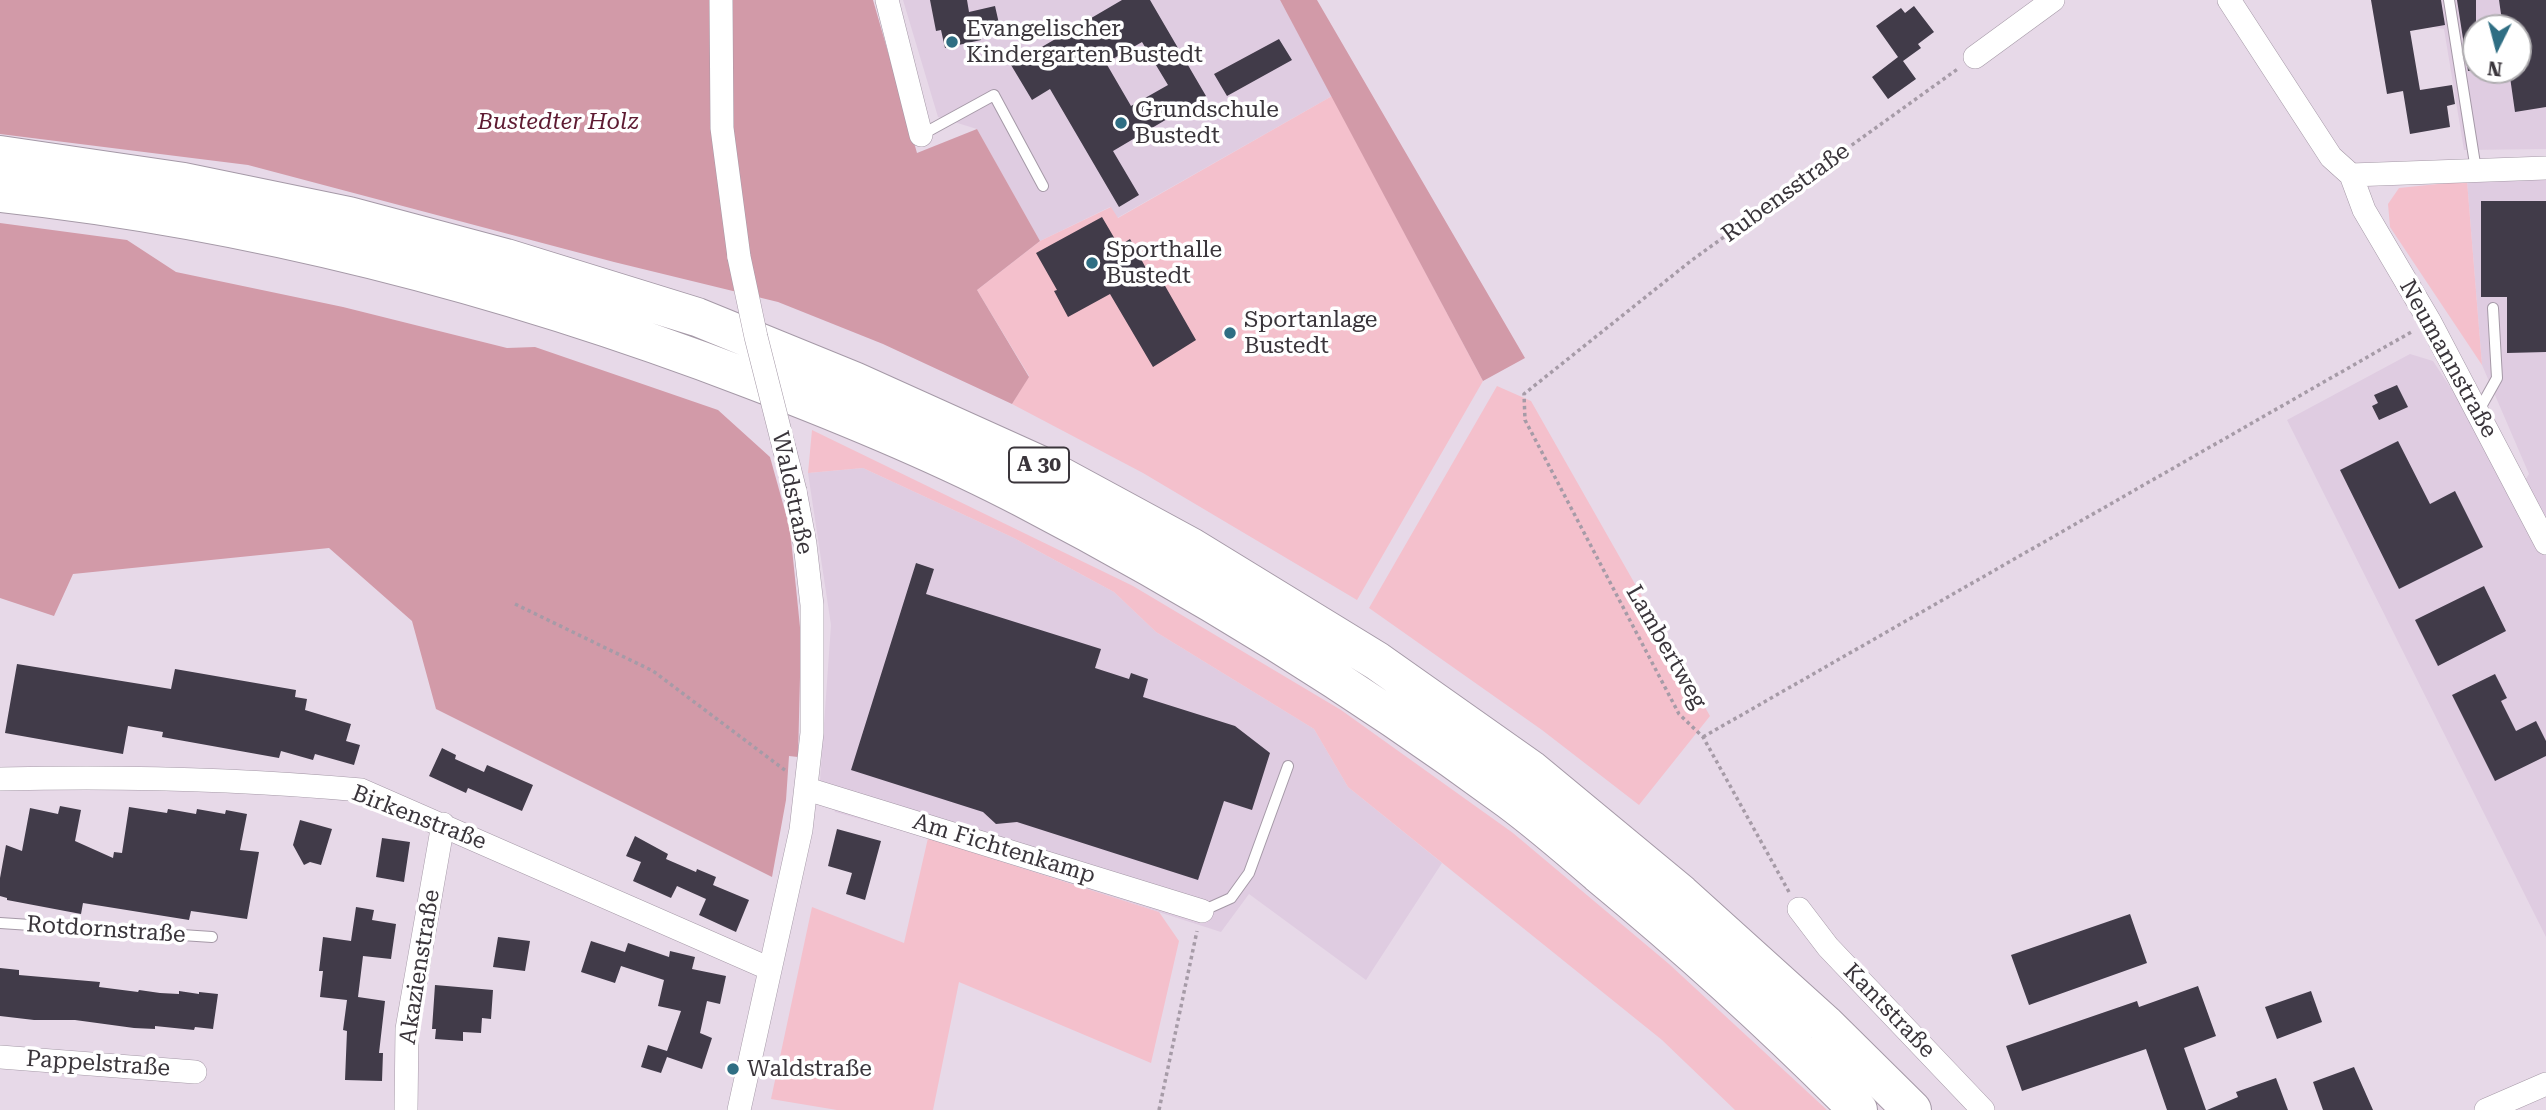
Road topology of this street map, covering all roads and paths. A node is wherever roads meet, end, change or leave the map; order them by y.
1 (721, 0) edge
2 (887, 0) edge
3 (2053, 0) edge
4 (2230, 0) edge
5 (2449, 0) edge
6 (1975, 57) joint
7 (921, 135) joint
8 (0, 155) edge
9 (2546, 168) edge
10 (2476, 170) junction
11 (2351, 175) junction
12 (1043, 186) dead end
13 (0, 193) edge
14 (2493, 308) dead end
15 (2430, 322) junction
16 (1524, 394) joint
17 (2478, 412) junction
18 (2538, 509) edge
19 (2546, 543) edge
20 (515, 604) dead end
21 (1703, 737) junction
22 (1288, 766) dead end
23 (0, 779) edge
24 (807, 789) junction
25 (443, 824) junction
26 (1798, 909) joint
27 (1202, 911) junction
28 (0, 923) edge
29 (212, 937) dead end
30 (771, 969) junction
31 (0, 1057) edge
32 (195, 1072) dead end
33 (2546, 1084) edge
34 (406, 1110) edge
35 (739, 1110) edge
36 (1159, 1110) edge
37 (1858, 1110) edge
38 (1912, 1110) edge
39 (1983, 1110) edge
40 (2486, 1110) edge

1 - 24 street, Waldstraße, bridge
2 - 7 street
3 - 6 street
4 - 11 street
5 - 10 lane
6 - 16 path, Rubensstraße
7 - 12 lane
8 - 38 highway, A 30
9 - 10 street
10 - 11 street
11 - 15 street, Neumannstraße
13 - 37 highway, A 30
14 - 17 lane
15 - 17 street, Neumannstraße
15 - 21 path
16 - 21 path, Lambertweg
17 - 18 street, Neumannstraße
18 - 19 street, Neumannstraße
20 - 24 path
21 - 26 path, Lambertweg
22 - 27 lane
23 - 25 street, Birkenstraße
24 - 27 street, Am Fichtenkamp
24 - 30 street, Waldstraße
25 - 30 street, Birkenstraße
25 - 34 street, Akazienstraße
26 - 39 street, Kantstraße
27 - 36 path
28 - 29 lane, Rotdornstraße
30 - 35 street, Waldstraße
31 - 32 street, Pappelstraße
33 - 40 street

